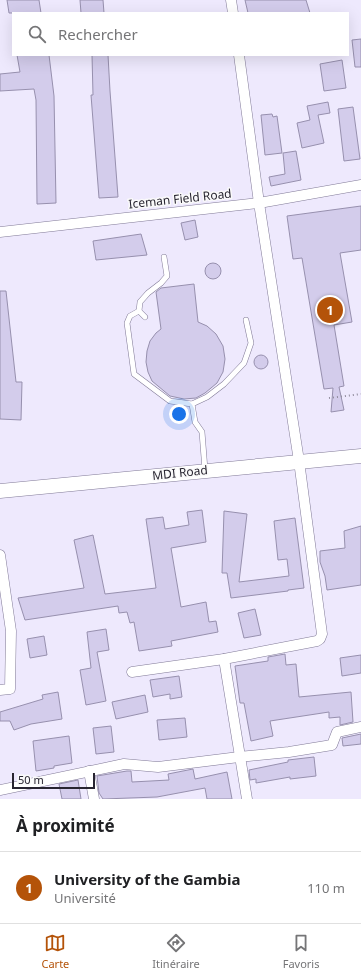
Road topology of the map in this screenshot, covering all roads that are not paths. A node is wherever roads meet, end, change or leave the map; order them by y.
1 (232, 0) edge
2 (233, 12) edge
3 (239, 56) edge
4 (361, 185) edge
5 (259, 203) junction
6 (0, 232) edge
7 (164, 257) dead end
8 (139, 311) junction
9 (145, 317) dead end
10 (246, 320) dead end
11 (192, 404) junction
12 (361, 456) edge
13 (299, 462) junction
14 (206, 471) junction
15 (0, 491) edge
16 (0, 555) edge
17 (224, 659) junction
18 (132, 672) dead end
19 (0, 690) edge
20 (361, 727) edge
21 (239, 757) junction
22 (89, 771) junction
23 (0, 790) edge
24 (94, 799) edge
25 (247, 799) edge

1 - 2 street
3 - 5 street
4 - 5 street, Iceman Field Road
5 - 6 street, Iceman Field Road
5 - 13 street
7 - 8 lane
8 - 9 lane
8 - 11 lane
10 - 11 lane
11 - 14 lane
12 - 13 street, MDI Road
13 - 14 street, MDI Road
13 - 17 street
14 - 15 street, MDI Road
16 - 19 street
17 - 18 street
17 - 21 street
20 - 21 street
21 - 22 street
21 - 25 street
22 - 23 street
22 - 24 street

